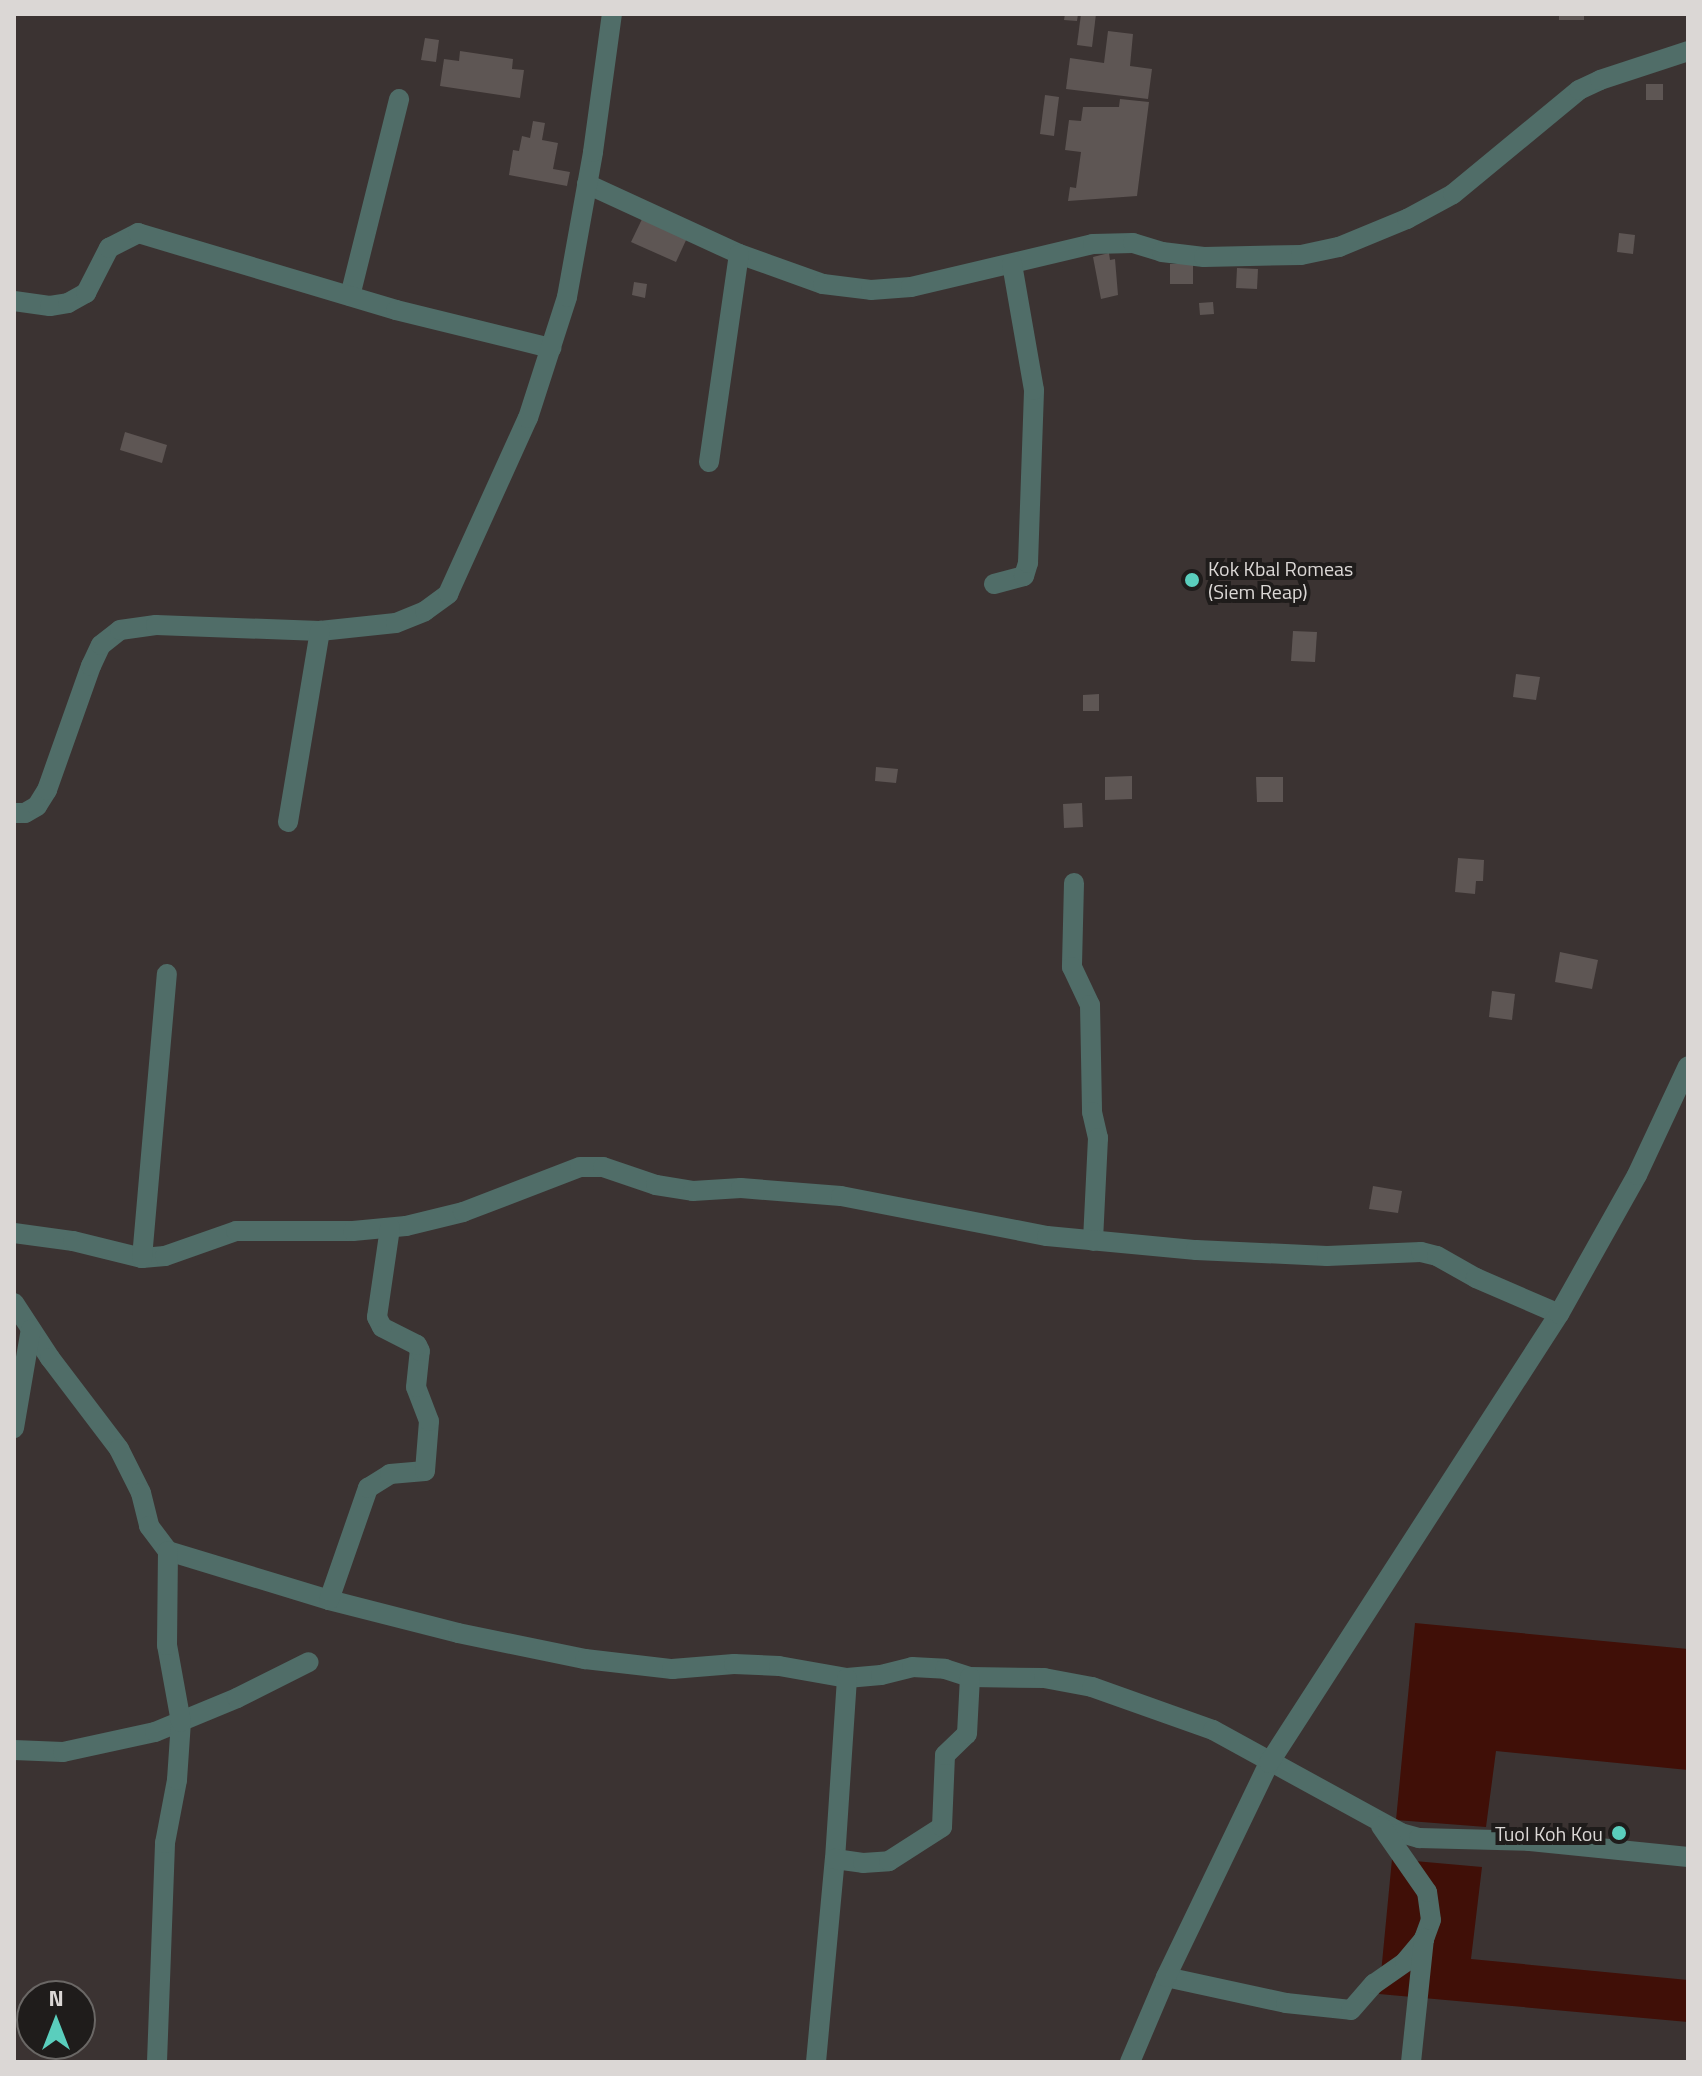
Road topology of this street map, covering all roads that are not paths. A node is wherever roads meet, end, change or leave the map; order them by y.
1 (612, 14) edge
2 (1688, 51) edge
3 (399, 99) dead end
4 (587, 184) junction
5 (739, 254) junction
6 (1012, 264) junction
7 (350, 296) junction
8 (14, 301) edge
9 (551, 348) junction
10 (709, 462) dead end
11 (994, 584) dead end
12 (320, 631) junction
13 (14, 813) edge
14 (288, 822) dead end
15 (1074, 883) dead end
16 (167, 974) dead end
17 (1688, 1066) edge
18 (390, 1228) junction
19 (14, 1233) edge
20 (1093, 1241) junction
21 (142, 1258) junction
22 (14, 1303) edge
23 (1559, 1314) junction
24 (31, 1329) junction
25 (14, 1428) edge
26 (168, 1551) junction
27 (329, 1600) junction
28 (309, 1662) dead end
29 (970, 1677) junction
30 (847, 1678) junction
31 (181, 1722) junction
32 (14, 1750) edge
33 (1269, 1763) junction
34 (1378, 1821) junction
35 (1688, 1857) edge
36 (835, 1859) junction
37 (1424, 1939) junction
38 (1166, 1977) junction
39 (157, 2062) edge
40 (816, 2062) edge
41 (1130, 2062) edge
42 (1411, 2062) edge

1 - 4 street
2 - 6 street
3 - 7 street
4 - 5 street
4 - 9 street
5 - 6 street
5 - 10 street
6 - 11 street
7 - 8 street
7 - 9 street
9 - 12 street
12 - 13 street
12 - 14 street
15 - 20 street
16 - 21 street
17 - 23 street
18 - 20 street
18 - 21 street
18 - 27 street
19 - 21 street
20 - 23 street
22 - 24 street
23 - 33 street
24 - 25 street
24 - 26 street
26 - 27 street
26 - 31 street
27 - 30 street
28 - 31 street
29 - 30 street
29 - 33 street
29 - 36 street
30 - 36 street
31 - 32 street
31 - 39 street
33 - 34 street
33 - 38 street
34 - 35 street
34 - 37 street
36 - 40 street
37 - 38 street
37 - 42 street
38 - 41 street

